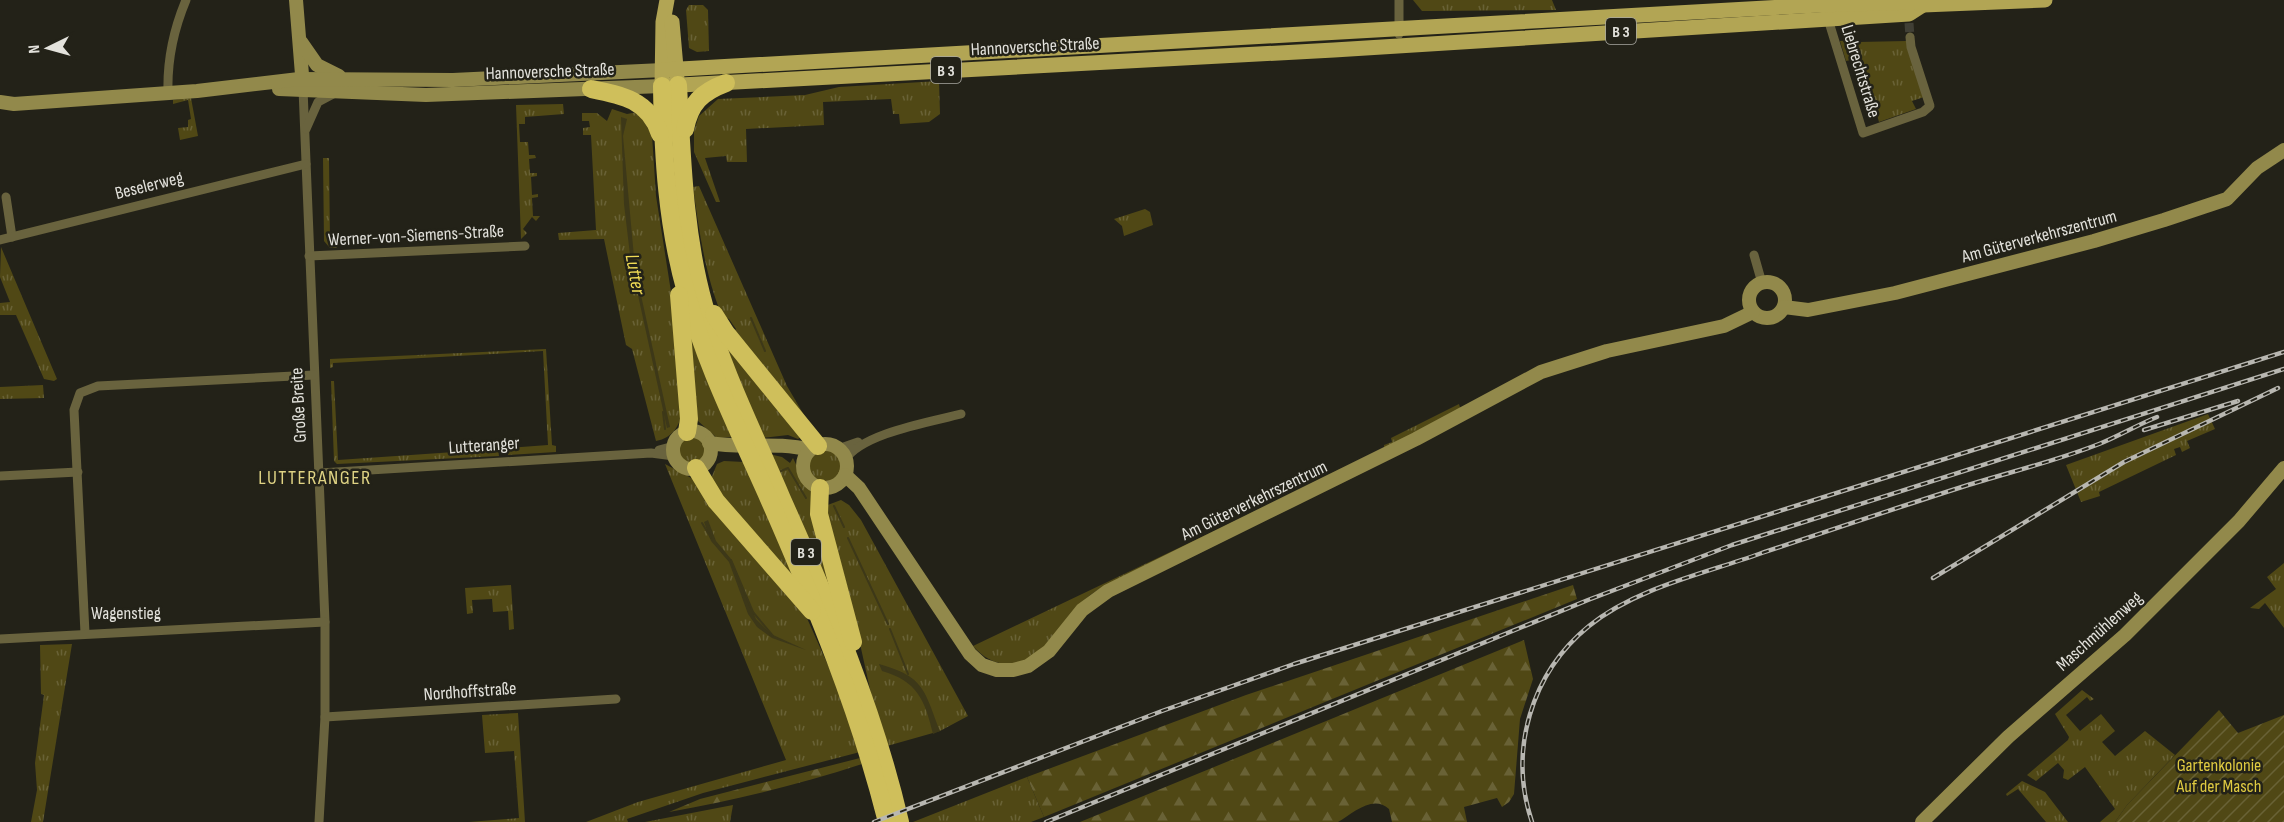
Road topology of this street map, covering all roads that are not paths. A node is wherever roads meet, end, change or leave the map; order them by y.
1 (186, 0) edge
2 (296, 0) edge
3 (1400, 0) edge
4 (2045, 0) edge
5 (667, 1) edge
6 (1923, 5) junction
7 (1890, 6) edge
8 (1828, 19) junction
9 (1401, 29) junction
10 (1910, 37) tunnel mouth
11 (299, 38) junction
12 (1401, 46) junction
13 (670, 78) junction
14 (726, 83) junction
15 (301, 84) junction
16 (343, 85) junction
17 (591, 89) junction
18 (168, 93) junction
19 (0, 102) edge
20 (305, 130) junction
21 (673, 149) junction
22 (2284, 150) edge
23 (306, 164) junction
24 (6, 197) dead end
25 (12, 237) junction
26 (0, 240) edge
27 (525, 246) dead end
28 (674, 246) junction
29 (1754, 255) dead end
30 (309, 256) junction
31 (1762, 283) junction
32 (700, 286) junction
33 (1784, 307) junction
34 (1753, 312) junction
35 (314, 375) junction
36 (961, 414) dead end
37 (743, 426) junction
38 (687, 432) junction
39 (710, 448) junction
40 (674, 451) junction
41 (810, 452) junction
42 (841, 454) junction
43 (696, 468) junction
44 (2284, 468) edge
45 (78, 472) junction
46 (764, 472) junction
47 (320, 473) junction
48 (0, 476) edge
49 (834, 482) junction
50 (806, 583) junction
51 (821, 621) junction
52 (326, 622) junction
53 (85, 633) junction
54 (841, 635) junction
55 (0, 639) edge
56 (861, 688) junction
57 (616, 699) dead end
58 (863, 716) junction
59 (325, 717) junction
60 (1926, 817) edge
61 (319, 822) edge
62 (887, 822) edge
63 (900, 822) edge
64 (1917, 822) edge

1 - 18 street
2 - 11 street
3 - 9 street
4 - 6 main road, B 3
5 - 13 main road
6 - 7 main road, B 3
6 - 7 main road, B 3
7 - 8 main road, B 3
7 - 9 main road, Hannoversche Straße / B 3
8 - 10 street, Liebrechtstraße
8 - 12 main road, Hannoversche Straße / B 3
9 - 12 street
9 - 13 main road, Hannoversche Straße / B 3
11 - 15 street
11 - 16 street
12 - 14 main road, Hannoversche Straße / B 3
13 - 14 main road, Hannoversche Straße / B 3
13 - 16 street, Hannoversche Straße
13 - 17 street, Hannoversche Straße
13 - 21 highway
14 - 21 highway, B 3
15 - 16 street, Hannoversche Straße
15 - 18 street, Hannoversche Straße
15 - 20 street, Große Breite
16 - 17 street, Hannoversche Straße
16 - 20 street, Große Breite
17 - 21 highway
18 - 19 street, Hannoversche Straße
20 - 23 street, Große Breite
21 - 28 highway, B 3
21 - 32 highway, B 3
22 - 33 street, Am Güterverkehrszentrum
23 - 25 street, Beselerweg
23 - 30 street, Große Breite
24 - 25 street
25 - 26 street, Beselerweg
27 - 30 street, Werner-von-Siemens-Straße
28 - 37 highway, B 3
28 - 38 highway
29 - 31 street
30 - 35 street, Große Breite
31 - 33 street
31 - 34 street
32 - 37 highway, B 3
32 - 41 highway
33 - 34 street, Am Güterverkehrszentrum
34 - 49 street, Am Güterverkehrszentrum
35 - 45 street, Wagenstieg
35 - 47 street, Große Breite
36 - 42 street
37 - 46 highway, B 3
38 - 39 street
38 - 40 street
39 - 41 street
39 - 43 street
40 - 43 street
40 - 47 street, Lutteranger
41 - 42 street
41 - 49 street
42 - 49 street
43 - 51 highway
44 - 60 street, Maschmühlenweg
45 - 48 street
45 - 53 street, Wagenstieg
46 - 50 highway, B 3
46 - 54 highway, B 3
47 - 52 street, Große Breite
49 - 56 highway
50 - 51 highway, B 3
50 - 54 highway, B 3
51 - 58 highway, B 3
52 - 53 street, Wagenstieg
52 - 59 street, Große Breite
53 - 55 street
54 - 56 highway, B 3
56 - 58 highway, B 3
57 - 59 street, Nordhoffstraße
58 - 62 highway, B 3
58 - 63 highway, B 3
59 - 61 street, Große Breite
60 - 64 street, Maschmühlenweg

